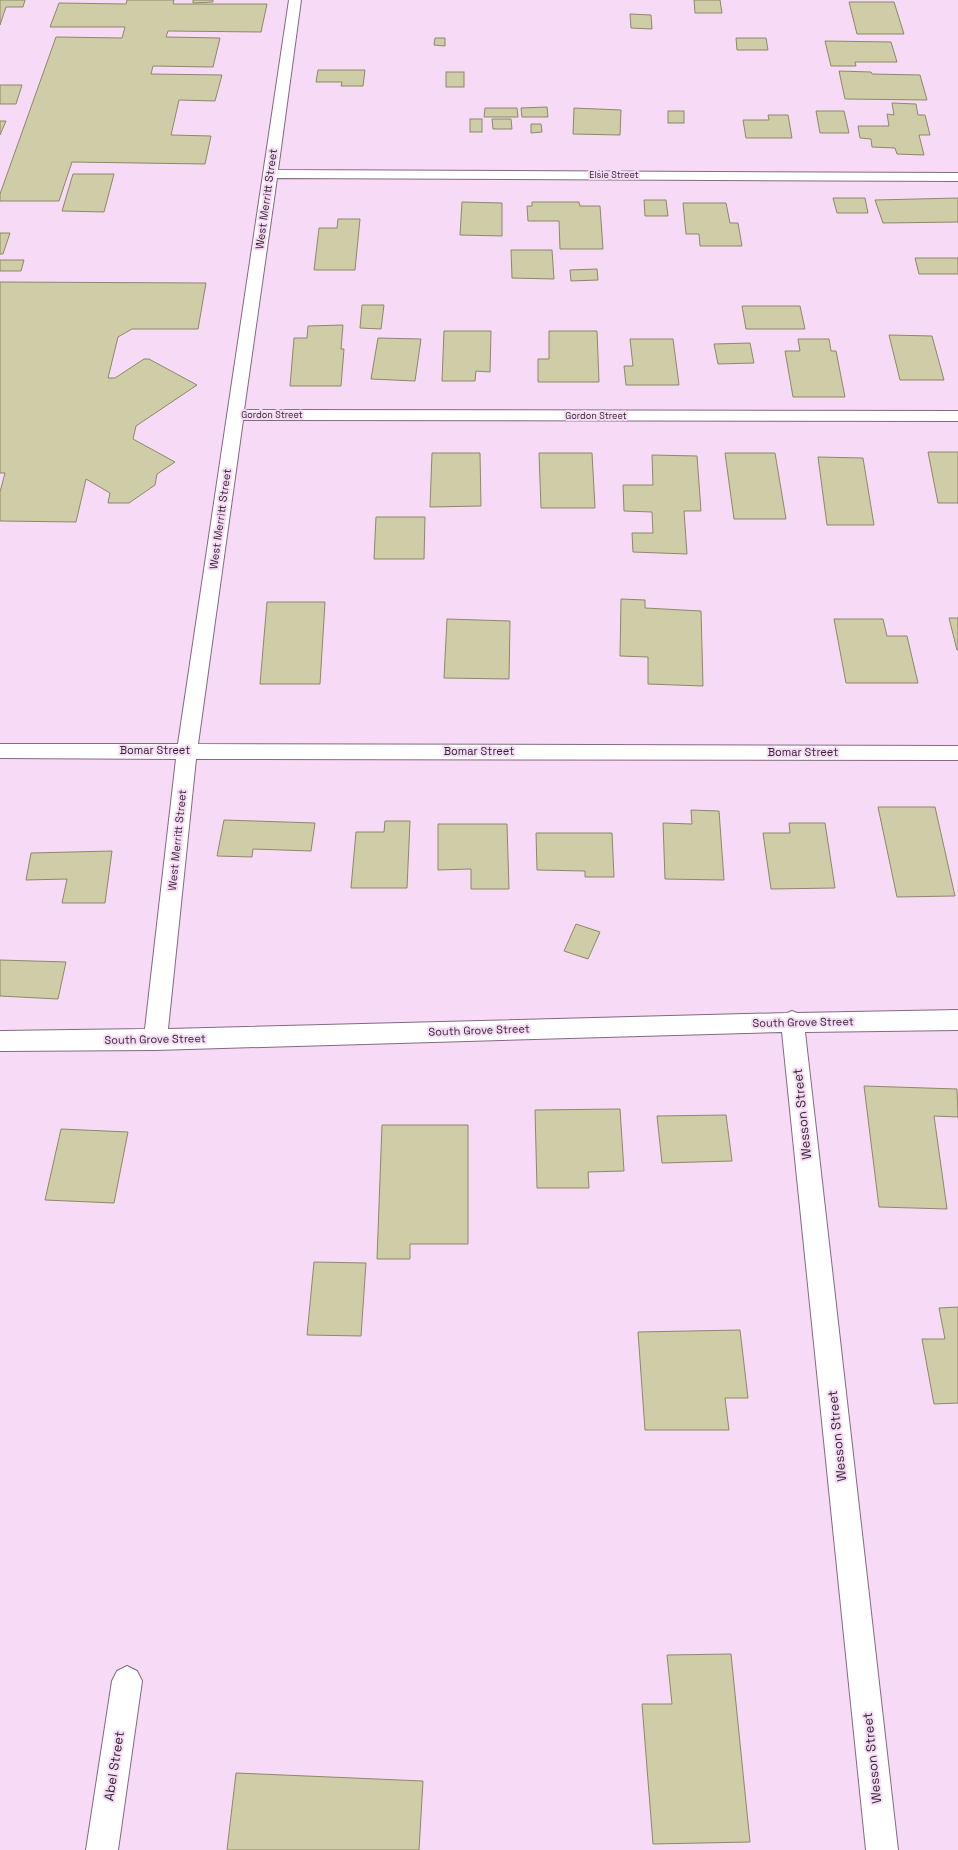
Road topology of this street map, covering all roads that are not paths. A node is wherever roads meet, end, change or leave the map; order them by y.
1 (295, 0) edge
2 (270, 174) junction
3 (958, 177) edge
4 (234, 415) junction
5 (958, 416) edge
6 (187, 750) junction
7 (0, 751) edge
8 (958, 753) edge
9 (958, 1020) edge
10 (792, 1022) junction
11 (155, 1040) junction
12 (0, 1041) edge
13 (127, 1681) dead end
14 (102, 1850) edge
15 (882, 1850) edge

1 - 2 street, West Merritt Street
2 - 3 street, Elsie Street
2 - 4 street, West Merritt Street
4 - 5 street, Gordon Street
4 - 6 street, West Merritt Street
6 - 7 street, Bomar Street
6 - 8 street, Bomar Street
6 - 11 street, West Merritt Street
9 - 10 street, South Grove Street
10 - 11 street, South Grove Street
10 - 15 street, Wesson Street
11 - 12 street, South Grove Street
13 - 14 street, Abel Street

